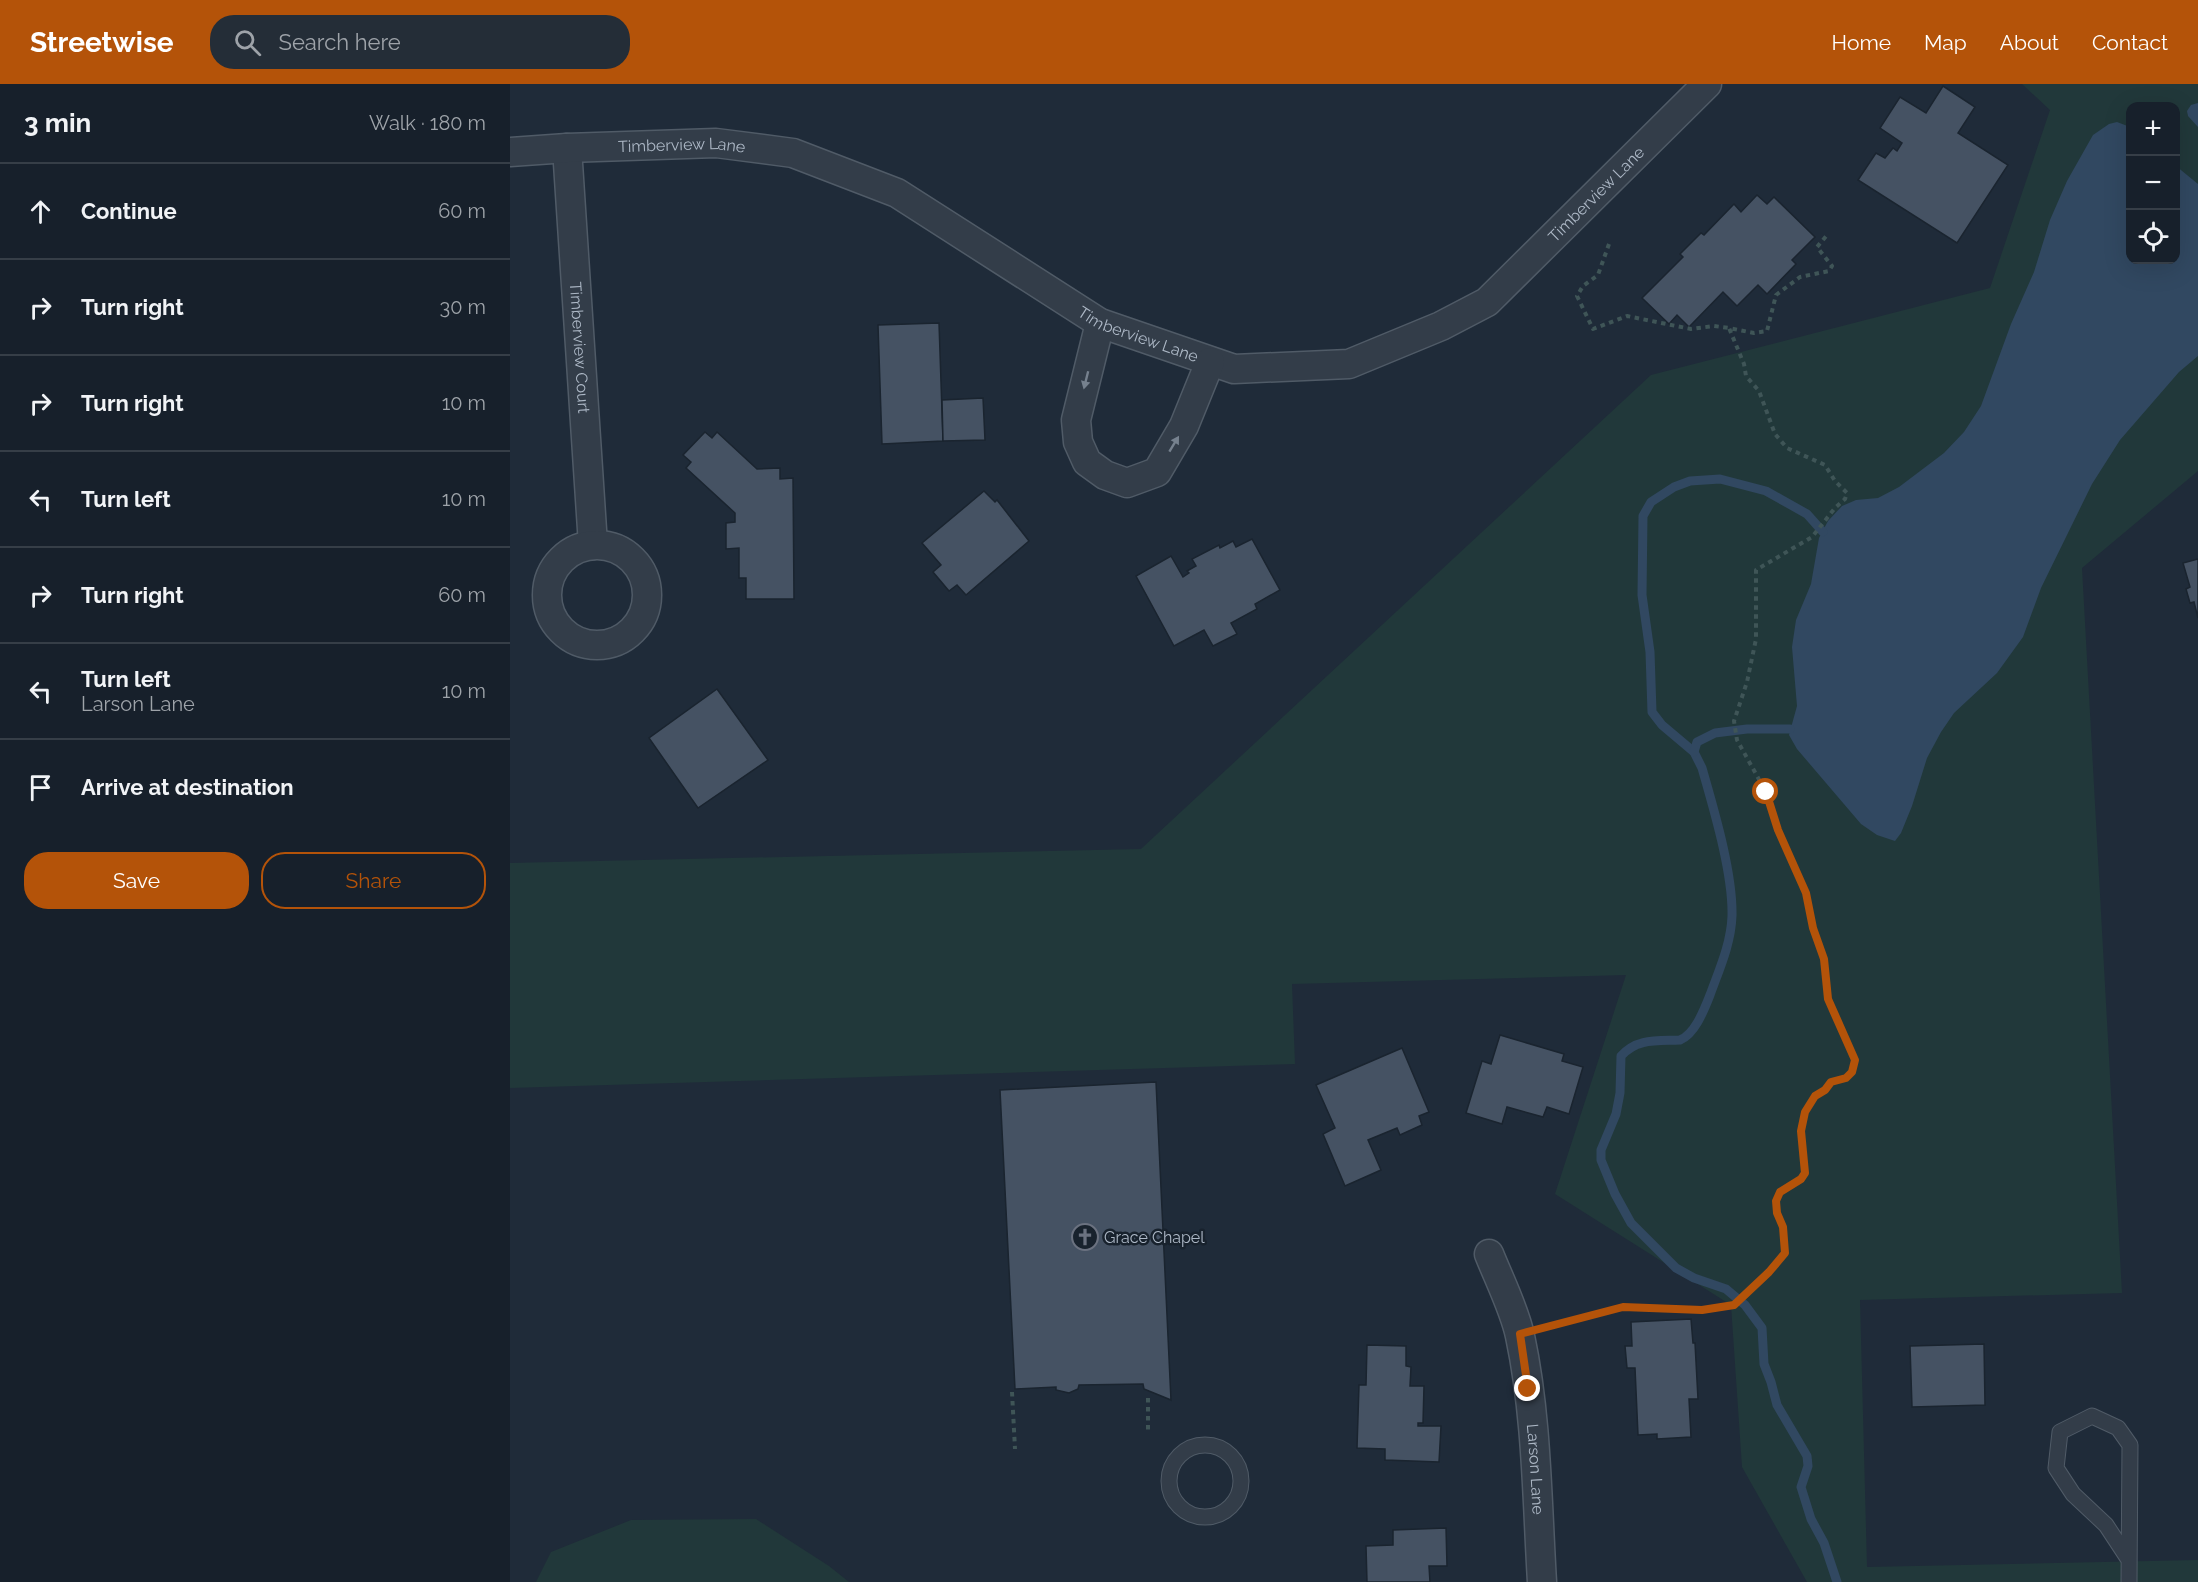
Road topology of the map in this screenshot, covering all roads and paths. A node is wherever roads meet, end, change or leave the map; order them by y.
1 (1707, 84) edge
2 (567, 148) junction
3 (510, 152) edge
4 (1828, 234) dead end
5 (1609, 244) dead end
6 (1100, 323) junction
7 (1729, 328) junction
8 (1210, 362) junction
9 (593, 545) dead end
10 (1489, 1254) dead end
11 (1520, 1334) junction
12 (1012, 1392) dead end
13 (1148, 1398) dead end
14 (1148, 1432) dead end
15 (1015, 1449) dead end
16 (1179, 1505) joint
17 (2129, 1560) junction
18 (1542, 1582) edge
19 (2129, 1582) edge

1 - 8 street, Timberview Lane
2 - 3 street, Timberview Lane
2 - 6 street, Timberview Lane
2 - 9 street, Timberview Court
4 - 7 path
5 - 7 path
6 - 8 street, Timberview Lane
6 -> 8 street
7 - 11 path
10 - 11 street, Larson Lane
11 - 18 street, Larson Lane
12 - 15 path
13 - 14 path
16 - 16 lane
17 - 17 lane
17 - 19 lane

